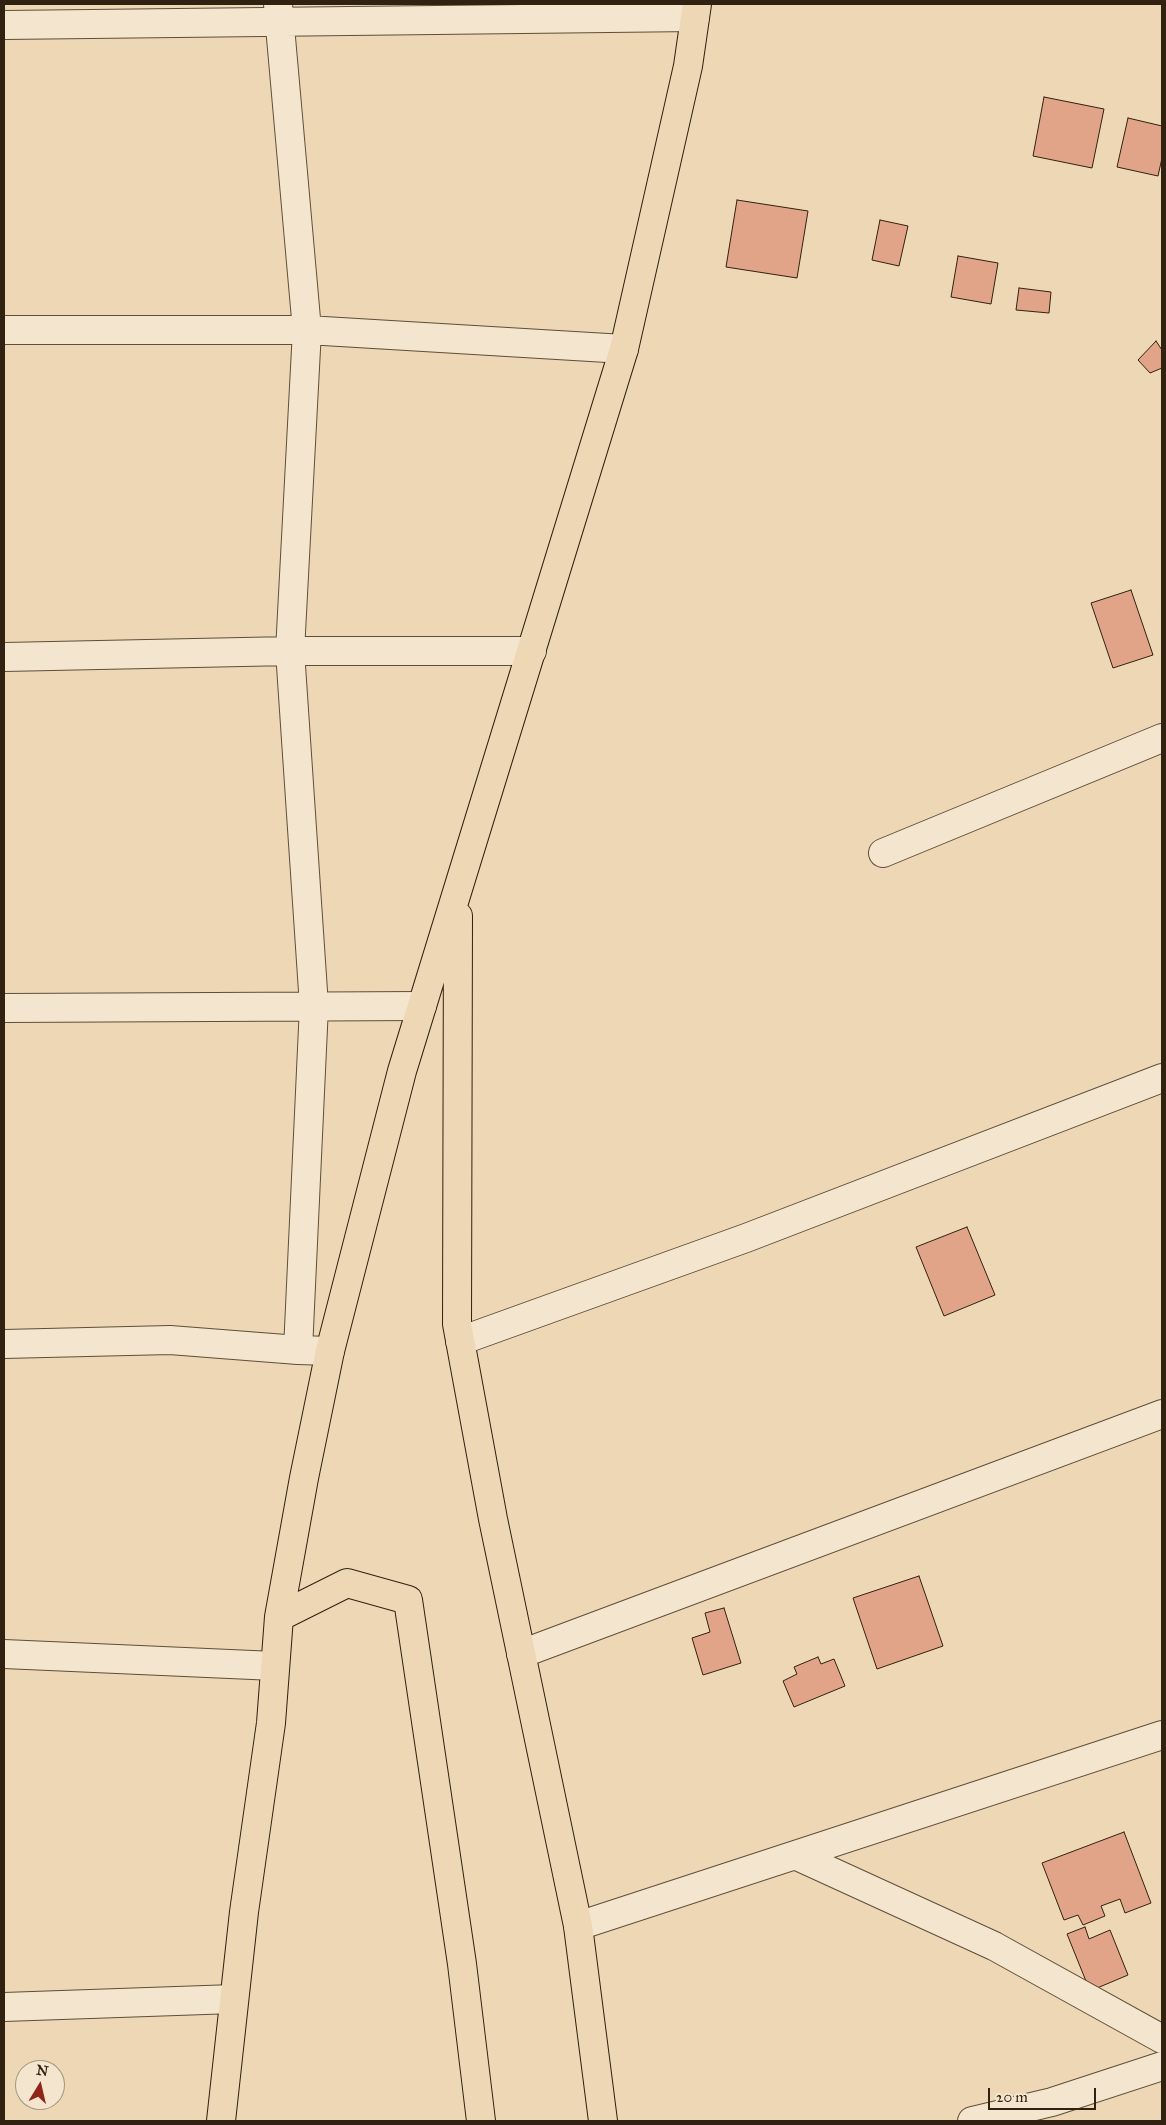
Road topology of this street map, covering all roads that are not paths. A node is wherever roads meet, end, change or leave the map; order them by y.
1 (696, 11) edge
2 (278, 12) edge
3 (4, 25) edge
4 (4, 330) edge
5 (307, 330) junction
6 (624, 349) junction
7 (290, 651) junction
8 (532, 651) junction
9 (4, 657) edge
10 (1162, 738) edge
11 (883, 852) dead end
12 (458, 889) junction
13 (314, 1006) junction
14 (422, 1006) junction
15 (4, 1008) edge
16 (1162, 1078) edge
17 (460, 1341) junction
18 (4, 1344) edge
19 (298, 1350) junction
20 (330, 1351) junction
21 (1162, 1414) edge
22 (279, 1617) junction
23 (4, 1654) edge
24 (521, 1654) junction
25 (275, 1666) junction
26 (1162, 1735) edge
27 (795, 1855) junction
28 (578, 1926) junction
29 (234, 1999) junction
30 (4, 2006) edge
31 (1162, 2039) edge
32 (1162, 2066) edge
33 (221, 2121) edge
34 (481, 2121) edge
35 (603, 2121) edge
36 (972, 2121) edge

1 - 2 street
1 - 6 main road
2 - 3 street
2 - 5 street
4 - 5 street
5 - 6 street
5 - 7 street
6 - 8 main road
7 - 8 street
7 - 9 street
7 - 13 street
8 - 12 main road
10 - 11 street
12 - 14 main road
12 - 17 main road
13 - 14 street
13 - 15 street
13 - 19 street
14 - 20 main road
16 - 17 street
17 - 24 main road
18 - 19 street
19 - 20 street
20 - 22 main road
21 - 24 street
22 - 25 main road
22 - 34 main road
23 - 25 street
24 - 28 main road
25 - 29 main road
26 - 27 street
27 - 28 street
27 - 31 street
28 - 35 main road
29 - 30 street
29 - 33 main road
32 - 36 street

